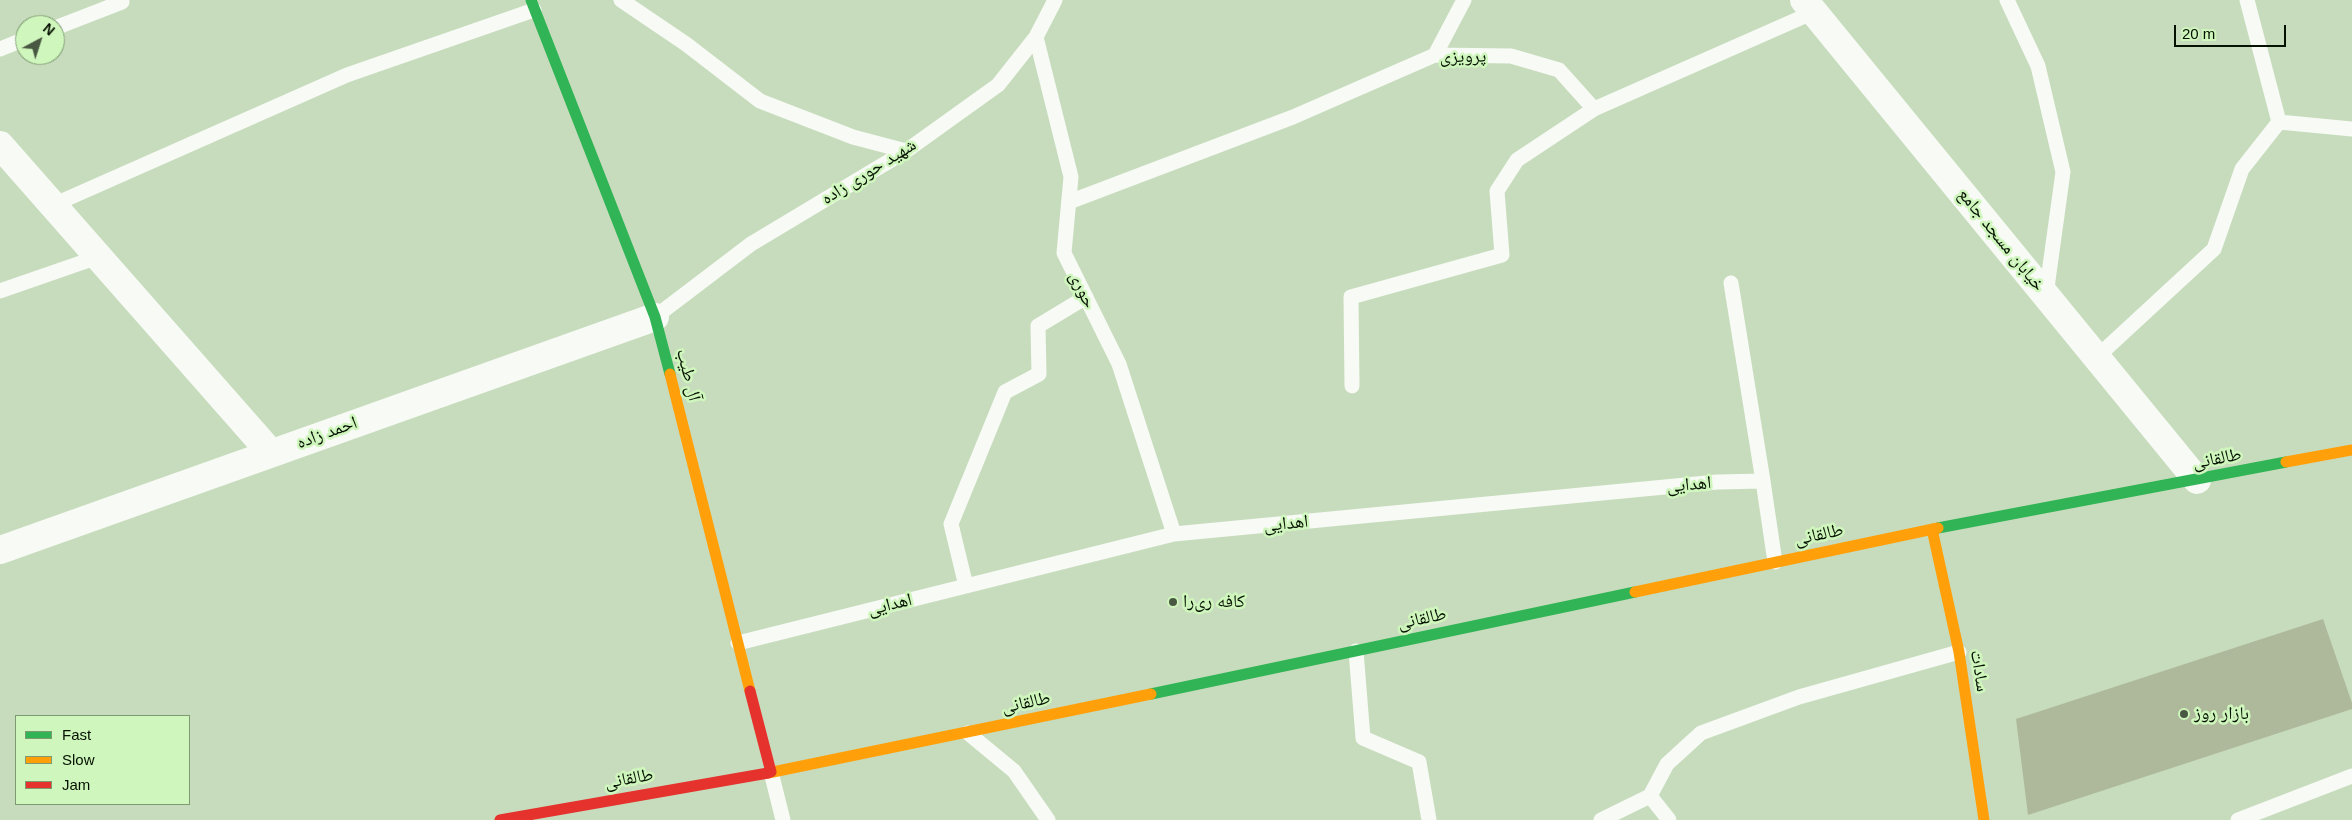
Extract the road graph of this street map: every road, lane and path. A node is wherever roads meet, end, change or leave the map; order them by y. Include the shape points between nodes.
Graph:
1 (121, 0) edge
2 (621, 0) edge
3 (1055, 0) edge
4 (1464, 0) edge
5 (2007, 0) edge
6 (2248, 0) edge
7 (533, 5) edge
8 (1809, 6) edge
9 (65, 24) edge
10 (1036, 36) junction
11 (15, 44) edge
12 (0, 49) edge
13 (1435, 55) junction
14 (1594, 109) junction
15 (2279, 122) junction
16 (2352, 129) edge
17 (0, 145) edge
18 (906, 151) junction
19 (1069, 202) junction
20 (53, 205) junction
21 (98, 257) junction
22 (1731, 282) dead end
23 (0, 291) edge
24 (2046, 295) junction
25 (1086, 298) junction
26 (655, 317) junction
27 (2097, 357) junction
28 (1352, 386) dead end
29 (2352, 450) edge
30 (271, 454) junction
31 (2197, 480) junction
32 (1763, 481) junction
33 (1932, 529) junction
34 (1174, 534) junction
35 (0, 550) edge
36 (1775, 562) junction
37 (966, 586) junction
38 (738, 643) junction
39 (1356, 650) junction
40 (1959, 652) junction
41 (968, 733) junction
42 (771, 772) junction
43 (2352, 776) edge
44 (1650, 796) junction
45 (500, 820) edge
46 (783, 820) edge
47 (1048, 820) edge
48 (1429, 820) edge
49 (1601, 820) edge
50 (1669, 820) edge
51 (1984, 820) edge
52 (2238, 820) edge

1 - 9 lane
2 - 18 lane via 686,44 760,101 853,137
3 - 10 lane, شهید حوری زاده
4 - 13 lane
5 - 24 lane via 2038,66 2063,172
6 - 15 lane
7 - 20 lane via 347,75
7 - 26 main road, آل طیب
8 - 14 lane
8 - 24 street, خیابان مسجد جامع
10 - 18 lane, شهید حوری زاده via 998,85
10 - 19 lane, حوری via 1071,177
11 - 12 lane
13 - 14 lane, پرویزی via 1511,56 1560,70
13 - 19 lane, پرویزی via 1293,117
14 - 28 lane via 1518,160 1497,191 1502,255 1350,297
15 - 16 lane
15 - 27 lane via 2242,169 2214,249
17 - 20 street
18 - 26 lane, شهید حوری زاده via 751,244
19 - 25 lane, حوری via 1064,253
20 - 21 street
21 - 23 lane
21 - 30 street
22 - 32 lane
24 - 27 street, خیابان مسجد جامع
25 - 34 lane, حوری via 1119,364
25 - 37 lane via 1038,326 1039,374 1005,392 951,524
26 - 30 street, احمد زاده
26 - 38 main road, آل طیب
27 - 31 street, خیابان مسجد جامع
29 - 31 main road, طالقانی
30 - 35 street, احمد زاده
31 - 33 main road, طالقانی
32 - 34 lane, اهدایی via 1717,482
32 - 36 lane
33 - 36 main road, طالقانی
33 - 40 main road, سادات
34 - 37 lane, اهدایی
36 - 39 main road, طالقانی
37 - 38 lane, اهدایی
38 - 42 main road, آل طیب
39 - 41 main road, طالقانی
39 - 48 lane via 1363,738 1419,762
40 - 44 lane via 1799,697 1701,733 1667,764
40 - 51 main road, سادات
41 - 42 main road, طالقانی
41 - 47 lane via 1014,771
42 - 45 main road, طالقانی
42 - 46 lane
43 - 52 lane
44 - 49 lane
44 - 50 lane

